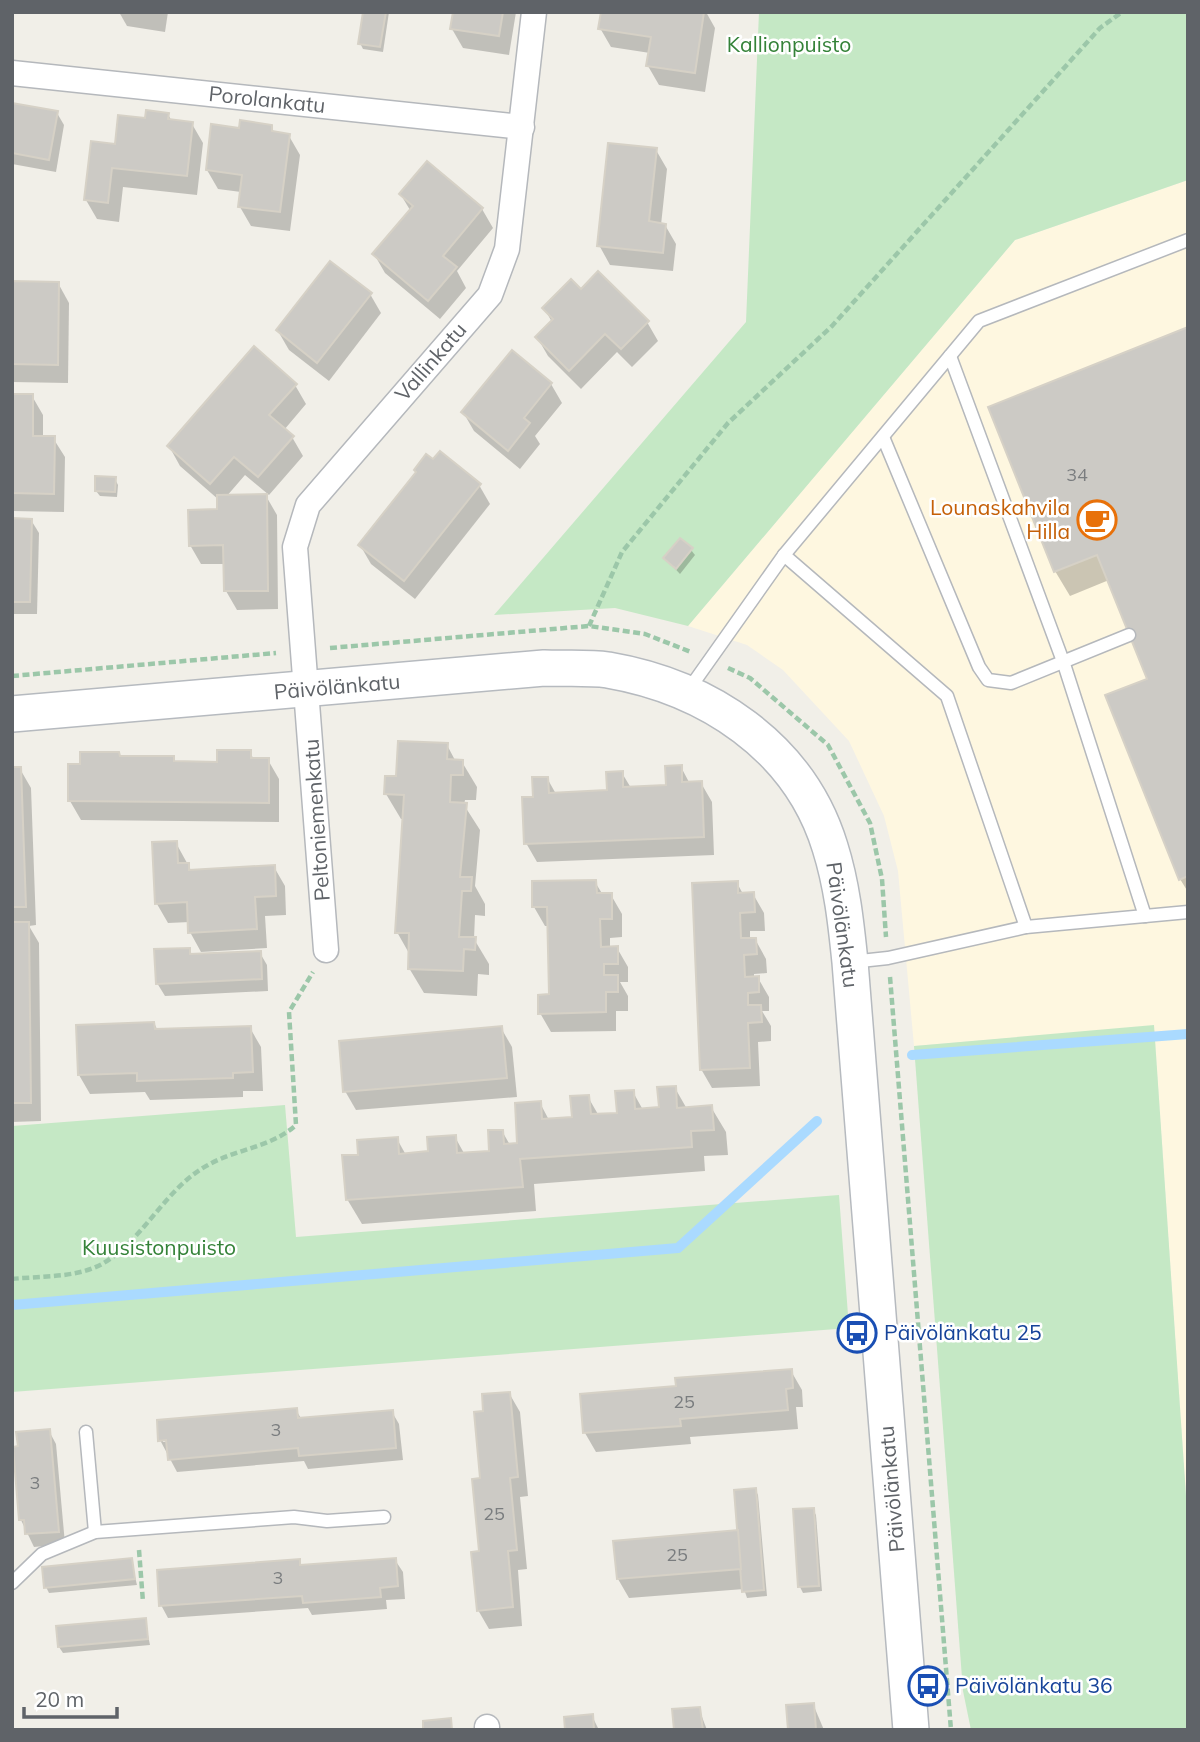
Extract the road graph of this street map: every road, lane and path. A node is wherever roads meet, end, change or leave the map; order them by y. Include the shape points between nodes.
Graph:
1 (534, 12) edge
2 (1122, 12) edge
3 (12, 73) edge
4 (522, 127) junction
5 (1188, 240) edge
6 (950, 356) junction
7 (883, 437) junction
8 (784, 555) junction
9 (589, 626) dead end
10 (1129, 635) dead end
11 (1064, 664) junction
12 (307, 690) junction
13 (687, 692) junction
14 (12, 715) edge
15 (1188, 912) edge
16 (1144, 916) junction
17 (1026, 927) junction
18 (326, 950) joint
19 (850, 962) junction
20 (12, 1279) edge
21 (86, 1433) dead end
22 (384, 1517) dead end
23 (138, 1529) junction
24 (95, 1532) junction
25 (12, 1583) edge
26 (144, 1602) dead end
27 (911, 1730) edge

1 - 4 street, Vallinkatu
2 - 9 path via 1100,28 832,326 729,423 622,552
3 - 4 street, Porolankatu
4 - 12 street, Vallinkatu via 507,249 490,295 308,505 295,547
5 - 6 lane via 979,321
6 - 7 lane
6 - 11 lane
7 - 8 lane
7 - 11 lane via 988,680 1011,683
8 - 13 lane
8 - 17 lane via 947,696
10 - 11 lane
11 - 16 lane
12 - 13 street, Päivölänkatu via 544,668 605,669
12 - 14 street, Päivölänkatu
12 - 18 street, Peltoniemenkatu
13 - 19 street, Päivölänkatu via 738,719 783,763 809,797 830,844 842,891
15 - 16 lane
16 - 17 lane
17 - 19 lane
18 - 20 path via 289,1012 296,1125 283,1137 206,1165 102,1264 73,1273
19 - 27 street, Päivölänkatu
21 - 24 lane
22 - 23 lane via 327,1521 294,1517
23 - 24 lane
23 - 26 path
24 - 25 lane via 42,1554

